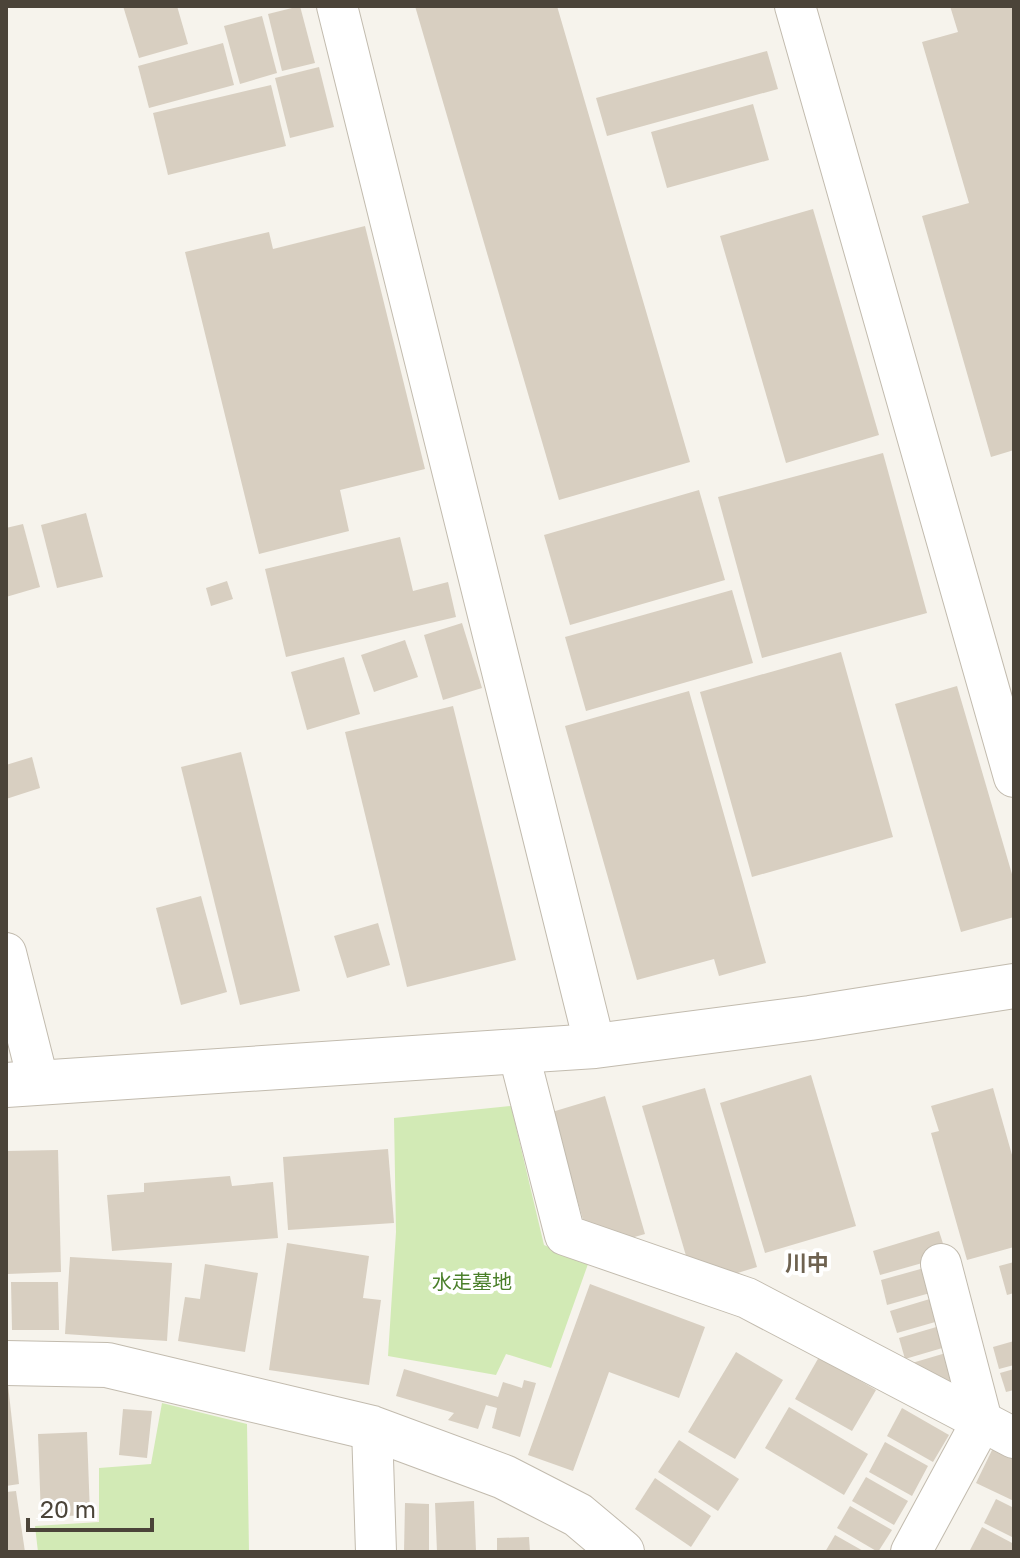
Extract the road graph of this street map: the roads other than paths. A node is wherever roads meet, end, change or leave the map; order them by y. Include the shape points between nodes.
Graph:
1 (337, 6) edge
2 (795, 6) edge
3 (1014, 777) edge
4 (6, 953) edge
5 (1014, 986) edge
6 (595, 1046) junction
7 (518, 1051) junction
8 (23, 1084) edge
9 (941, 1264) dead end
10 (6, 1363) edge
11 (372, 1428) junction
12 (998, 1429) edge
13 (376, 1552) edge
14 (622, 1552) edge
15 (911, 1552) edge

1 - 6 street
2 - 3 street
4 - 8 street
5 - 6 street
6 - 7 street
7 - 8 street
7 - 12 street via 565,1235 747,1298
9 - 12 street
10 - 11 street via 107,1365
11 - 13 street
11 - 14 street via 504,1477 578,1515
12 - 15 street

